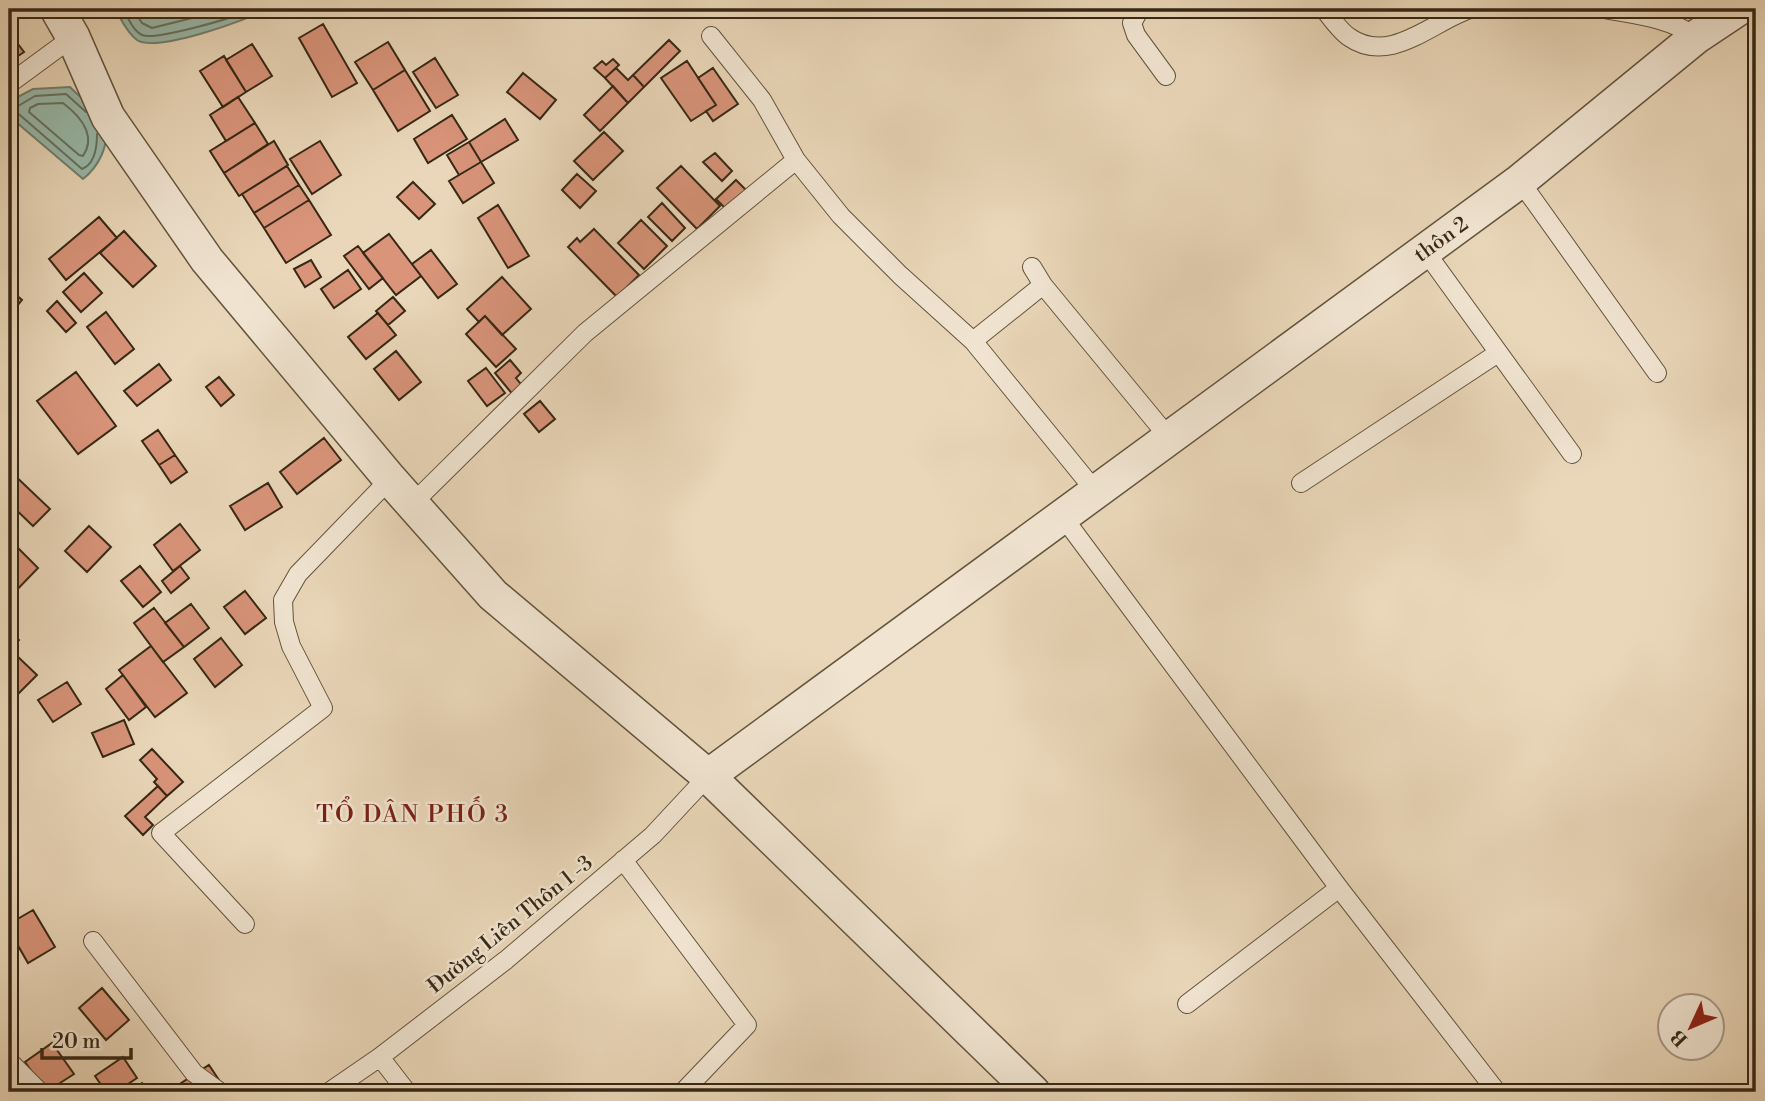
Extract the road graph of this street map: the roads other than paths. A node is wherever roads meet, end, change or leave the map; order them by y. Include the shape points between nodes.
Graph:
1 (57, 9) edge
2 (1140, 9) edge
3 (1324, 9) edge
4 (1470, 9) edge
5 (1604, 9) edge
6 (1738, 9) edge
7 (711, 36) dead end
8 (73, 37) junction
9 (1696, 37) junction
10 (1166, 76) dead end
11 (9, 84) edge
12 (796, 160) junction
13 (1520, 181) junction
14 (1425, 251) junction
15 (1032, 267) dead end
16 (1043, 285) junction
17 (973, 341) junction
18 (1498, 352) junction
19 (1657, 373) dead end
20 (1170, 439) junction
21 (1572, 454) dead end
22 (390, 479) junction
23 (1301, 483) dead end
24 (1096, 492) junction
25 (412, 504) junction
26 (1063, 517) junction
27 (708, 776) junction
28 (623, 860) junction
29 (1339, 888) junction
30 (245, 924) dead end
31 (93, 941) dead end
32 (1187, 1004) dead end
33 (380, 1057) junction
34 (9, 1061) edge
35 (1029, 1091) edge
36 (40, 1092) edge
37 (220, 1092) edge
38 (329, 1092) edge
39 (407, 1092) edge
40 (683, 1092) edge
41 (1497, 1092) edge

1 - 8 street
2 - 10 lane via 1132,23 1136,35
3 - 4 lane via 1349,37 1380,47 1407,40
5 - 9 lane via 1658,19
6 - 9 street, thôn 2
7 - 12 lane via 762,100
8 - 11 lane
8 - 22 street via 108,117 207,260
9 - 13 street, thôn 2
12 - 17 lane via 841,216
12 - 25 lane via 584,333
13 - 14 street, thôn 2
13 - 19 lane
14 - 18 lane
14 - 20 street, thôn 2
15 - 16 lane
16 - 17 lane
16 - 20 lane
17 - 24 lane
18 - 21 lane
18 - 23 lane
20 - 24 street, thôn 2
22 - 25 street
22 - 30 lane via 298,574 283,600 291,646 323,708 161,832
24 - 26 street, thôn 2
25 - 27 street via 493,595
26 - 27 street, thôn 2
26 - 29 lane
27 - 28 lane, Đường Liên Thôn 1 -3
27 - 35 street
28 - 33 lane, Đường Liên Thôn 1 -3 via 506,960
28 - 40 lane via 747,1025
29 - 32 lane
29 - 41 lane
31 - 37 lane via 194,1073
33 - 38 lane, Đường Liên Thôn 1 -3
33 - 39 lane
34 - 36 lane

